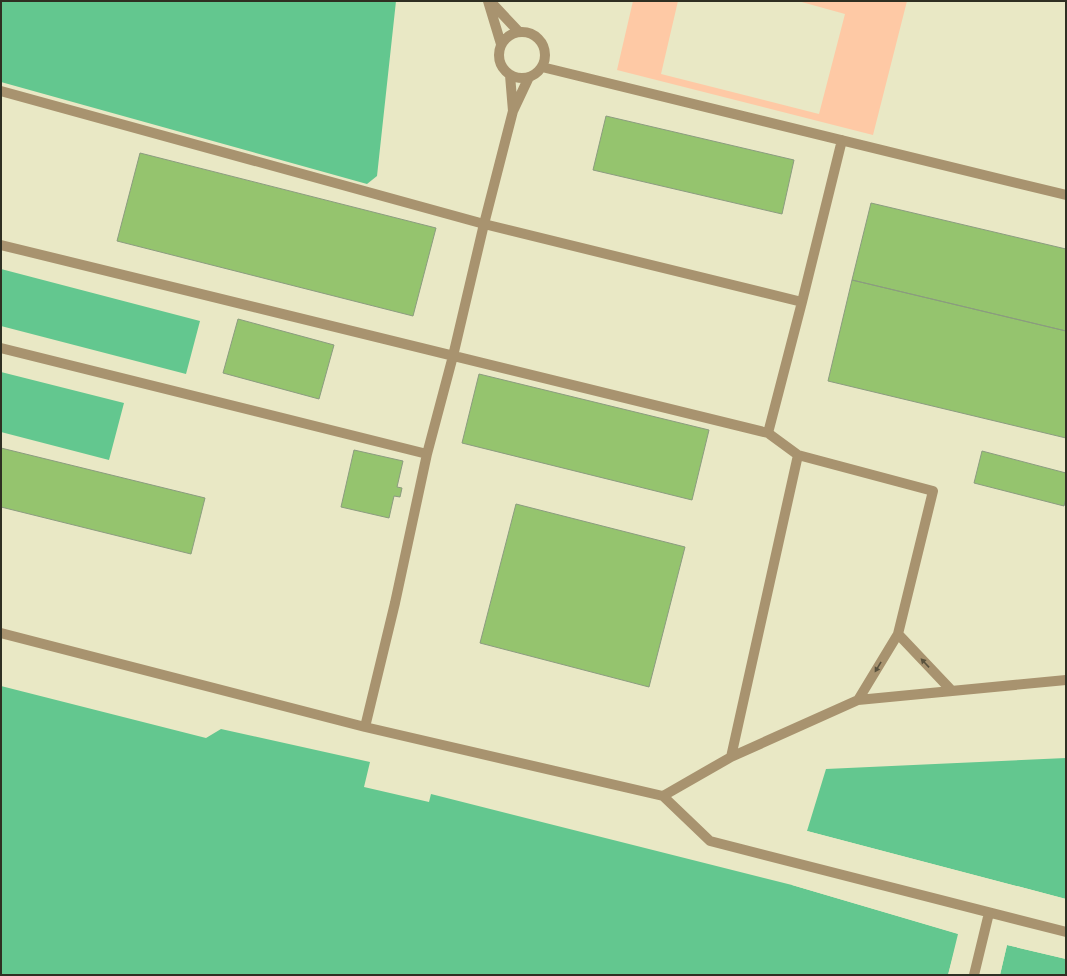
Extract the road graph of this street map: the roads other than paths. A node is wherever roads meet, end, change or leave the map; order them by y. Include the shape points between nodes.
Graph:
1 (489, 1) edge
2 (519, 32) junction
3 (501, 44) junction
4 (542, 67) junction
5 (510, 75) junction
6 (529, 77) junction
7 (1, 91) edge
8 (513, 111) junction
9 (842, 140) junction
10 (1066, 195) edge
11 (484, 224) junction
12 (1, 245) edge
13 (802, 302) junction
14 (1, 348) edge
15 (453, 356) junction
16 (768, 433) junction
17 (427, 454) junction
18 (798, 455) junction
19 (1, 633) edge
20 (898, 634) junction
21 (1066, 680) edge
22 (952, 691) junction
23 (858, 700) junction
24 (365, 727) junction
25 (730, 757) junction
26 (663, 796) junction
27 (989, 912) junction
28 (1066, 932) edge
29 (974, 975) edge

1 - 2 lane
1 - 3 lane
2 - 3 lane via 512,34
2 - 4 lane via 533,35 543,46 545,53
3 - 5 lane via 498,58
4 - 6 lane
4 - 9 lane
5 - 6 lane via 516,78
5 - 8 lane
6 - 8 lane
7 - 11 lane
8 - 11 lane
9 - 10 lane
9 - 13 lane
11 - 13 lane
11 - 15 lane
12 - 15 lane
13 - 16 lane
14 - 17 lane
15 - 16 lane
15 - 17 lane
16 - 18 lane
17 - 24 lane
18 - 20 lane via 933,491
18 - 25 lane
19 - 24 lane
22 -> 20 lane
20 -> 23 lane
21 - 22 lane
22 - 23 lane
23 - 25 lane
24 - 26 lane
25 - 26 lane
26 - 27 lane via 710,841
27 - 28 lane
27 - 29 lane

